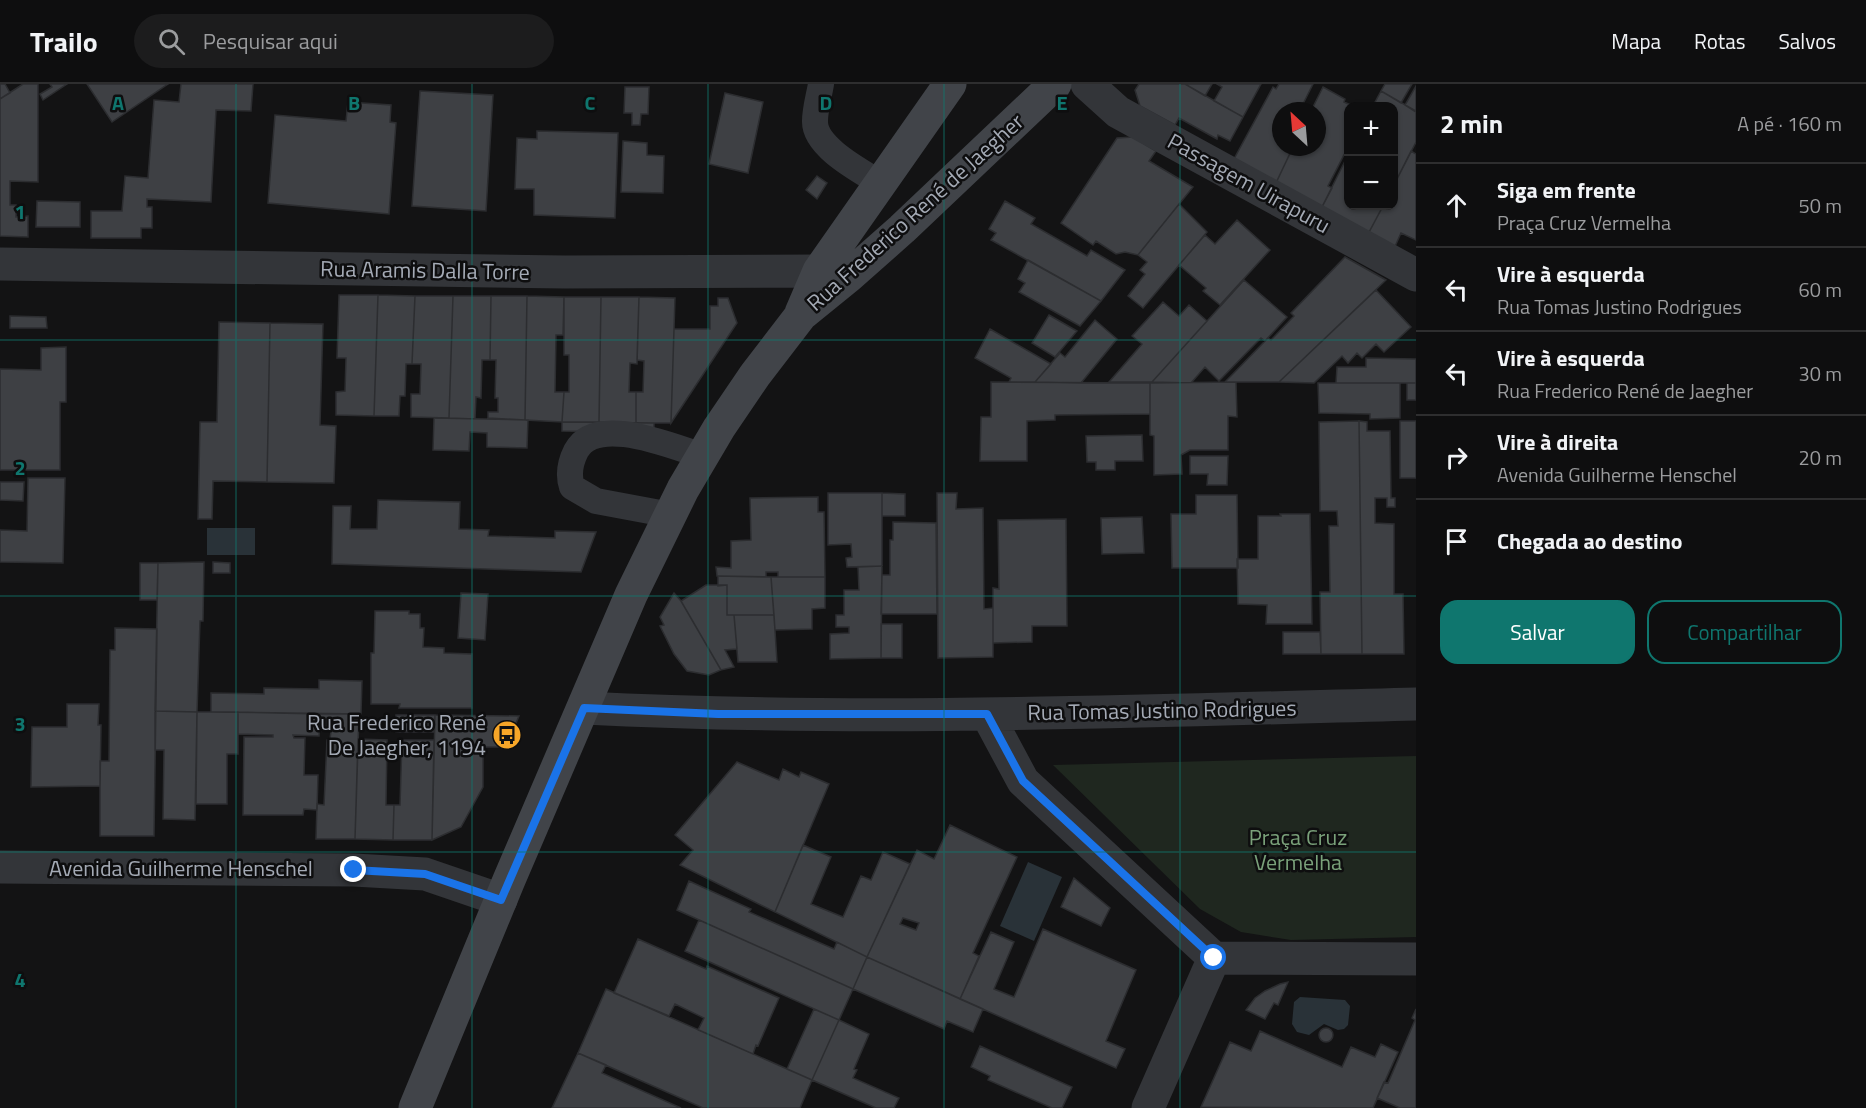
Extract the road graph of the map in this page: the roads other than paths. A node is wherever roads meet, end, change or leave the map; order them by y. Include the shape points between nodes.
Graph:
1 (821, 84) edge
2 (950, 84) edge
3 (1055, 84) edge
4 (1086, 84) edge
5 (880, 183) junction
6 (0, 264) edge
7 (834, 273) junction
8 (1416, 275) edge
9 (703, 456) junction
10 (670, 515) junction
11 (1416, 704) edge
12 (584, 708) junction
13 (987, 714) junction
14 (0, 867) edge
15 (501, 900) junction
16 (1214, 958) junction
17 (1416, 959) edge
18 (415, 1108) edge
19 (1148, 1108) edge

1 - 5 lane via 814,123 820,135 835,156
2 - 5 main road, Rua Frederico René de Jaegher
3 - 7 main road, Rua Frederico René de Jaegher via 910,221
4 - 8 street, Passagem Uirapuru via 1118,112
5 - 7 main road, Rua Frederico René de Jaegher
6 - 7 street, Rua Aramis Dalla Torre
7 - 9 main road, Rua Frederico René de Jaegher via 755,375
9 - 10 main road, Rua Frederico René de Jaegher
9 - 10 lane via 635,435 596,435 580,444 573,456 568,477 572,487 596,501
10 - 12 main road, Rua Frederico René de Jaegher via 631,595
11 - 13 street, Rua Tomas Justino Rodrigues
12 - 13 street, Rua Tomas Justino Rodrigues via 718,714
12 - 15 main road, Rua Frederico René de Jaegher
13 - 16 street via 1023,781
14 - 15 street, Avenida Guilherme Henschel via 366,870 425,874
15 - 18 main road, Rua Frederico René de Jaegher
16 - 17 street
16 - 19 street

